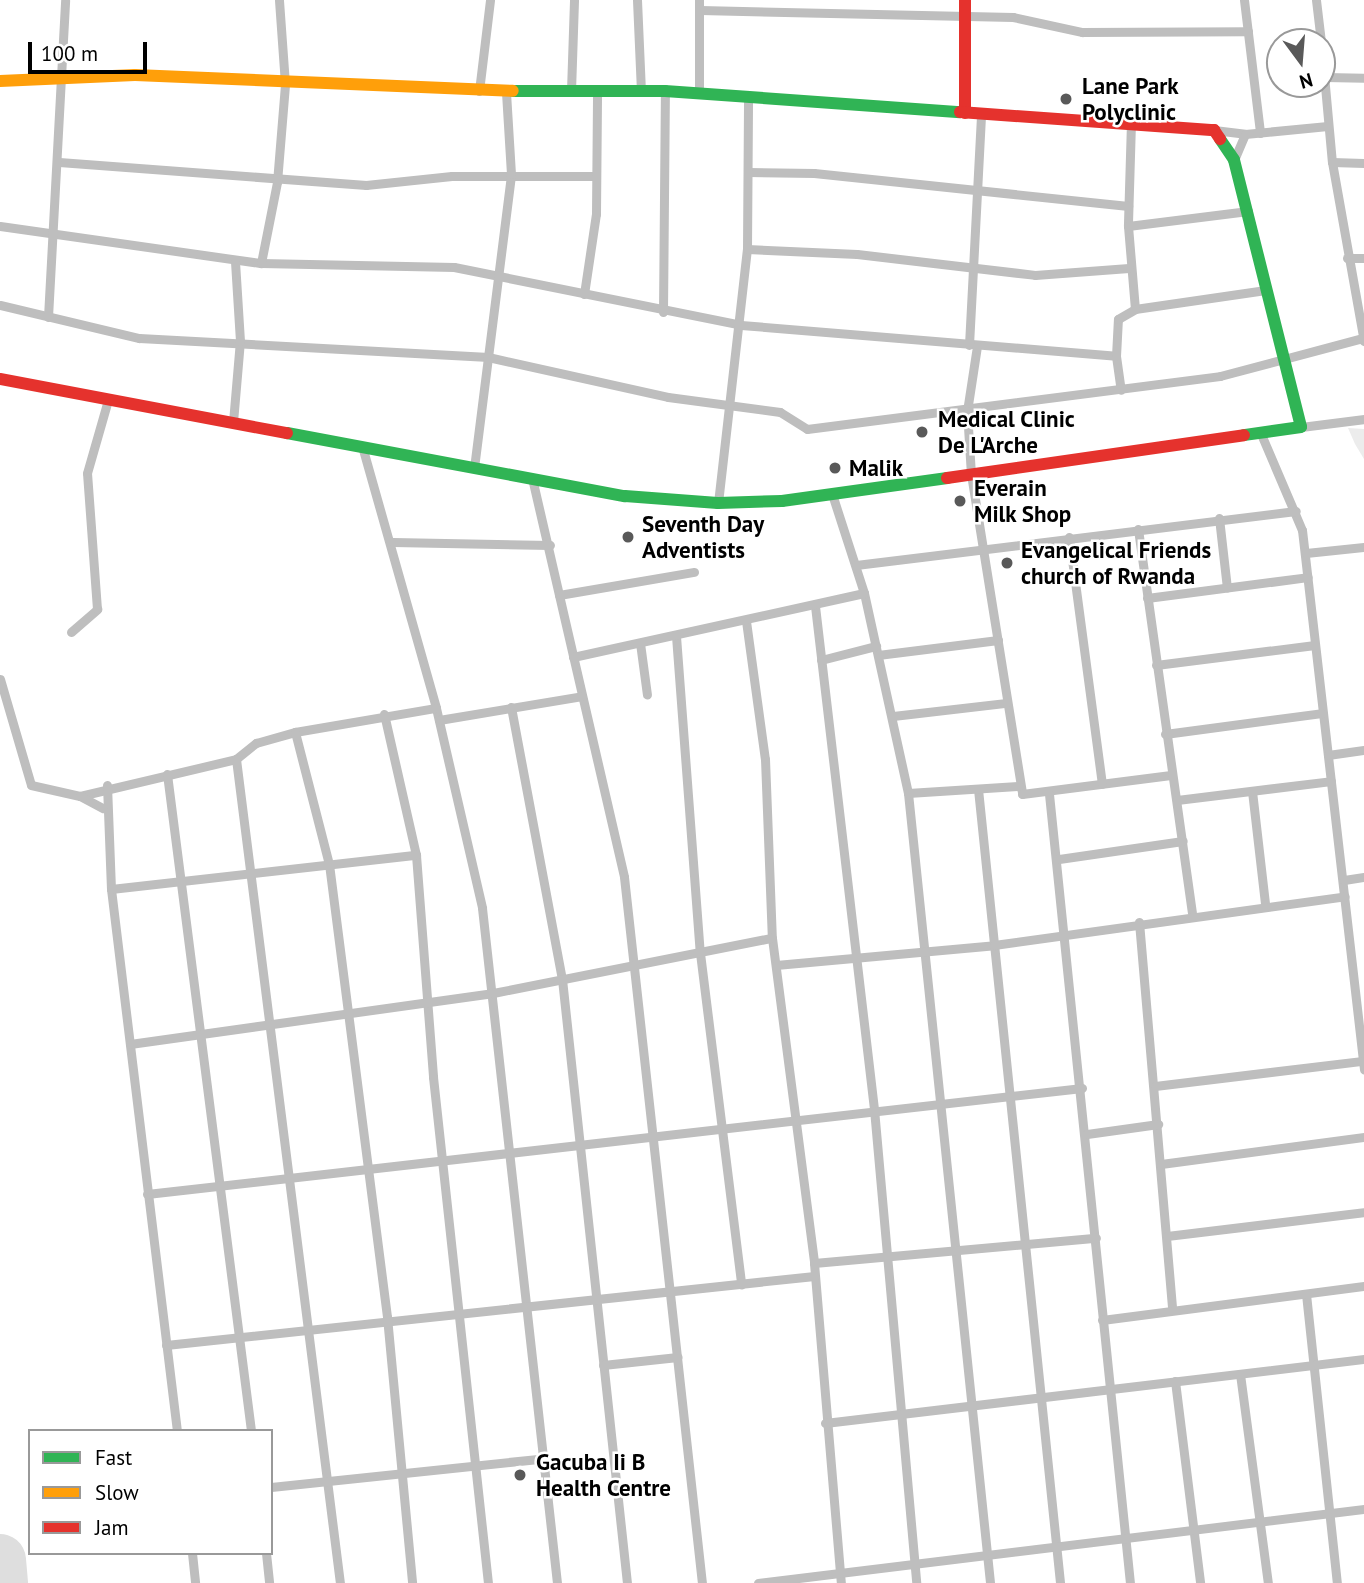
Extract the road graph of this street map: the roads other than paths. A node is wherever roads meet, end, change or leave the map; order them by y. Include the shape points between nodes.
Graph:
1 (65, 0) edge
2 (279, 0) edge
3 (490, 0) edge
4 (574, 0) edge
5 (637, 0) edge
6 (699, 0) edge
7 (965, 0) edge
8 (1244, 0) edge
9 (1316, 0) edge
10 (700, 10) junction
11 (964, 14) junction
12 (1319, 28) edge
13 (1248, 31) junction
14 (61, 77) junction
15 (1336, 77) edge
16 (1364, 78) edge
17 (0, 81) edge
18 (285, 84) junction
19 (597, 90) junction
20 (641, 90) junction
21 (571, 91) junction
22 (665, 91) junction
23 (479, 92) junction
24 (506, 92) junction
25 (699, 93) junction
26 (748, 96) junction
27 (1326, 98) edge
28 (965, 113) junction
29 (981, 114) junction
30 (1131, 122) junction
31 (1328, 126) junction
32 (1214, 130) junction
33 (1260, 133) junction
34 (1245, 134) junction
35 (1234, 160) junction
36 (59, 162) junction
37 (1332, 162) junction
38 (1364, 163) edge
39 (748, 172) junction
40 (510, 174) junction
41 (595, 176) junction
42 (277, 182) junction
43 (978, 194) junction
44 (1128, 206) junction
45 (1248, 211) junction
46 (0, 226) edge
47 (1128, 226) junction
48 (55, 238) junction
49 (747, 249) junction
50 (1347, 258) junction
51 (1364, 258) edge
52 (235, 261) junction
53 (261, 264) junction
54 (1129, 268) junction
55 (974, 271) junction
56 (502, 274) junction
57 (1266, 290) junction
58 (584, 294) junction
59 (0, 305) edge
60 (1135, 309) junction
61 (663, 312) junction
62 (48, 317) junction
63 (741, 325) junction
64 (1363, 340) edge
65 (240, 341) junction
66 (973, 345) junction
67 (1116, 356) junction
68 (488, 357) junction
69 (1286, 361) junction
70 (0, 379) edge
71 (1121, 390) junction
72 (108, 400) junction
73 (731, 402) junction
74 (967, 411) junction
75 (1364, 419) edge
76 (233, 422) junction
77 (1301, 427) junction
78 (1261, 434) junction
79 (362, 446) junction
80 (474, 468) junction
81 (971, 474) junction
82 (533, 478) junction
83 (832, 494) junction
84 (718, 503) junction
85 (1296, 511) junction
86 (1219, 519) junction
87 (1138, 529) junction
88 (1069, 537) junction
89 (393, 542) junction
90 (550, 545) junction
91 (986, 547) junction
92 (1364, 547) edge
93 (1306, 553) junction
94 (856, 565) junction
95 (694, 572) dead end
96 (1308, 577) junction
97 (1227, 588) junction
98 (864, 593) junction
99 (559, 595) junction
100 (1147, 598) junction
101 (815, 606) junction
102 (746, 621) junction
103 (71, 632) dead end
104 (676, 636) junction
105 (998, 640) junction
106 (640, 643) junction
107 (1315, 645) junction
108 (877, 651) junction
109 (573, 657) junction
110 (821, 660) junction
111 (1156, 665) junction
112 (0, 679) edge
113 (647, 695) dead end
114 (582, 696) junction
115 (1006, 703) junction
116 (511, 707) junction
117 (436, 708) junction
118 (1322, 713) junction
119 (384, 714) junction
120 (893, 716) junction
121 (439, 720) junction
122 (295, 732) junction
123 (1165, 734) junction
124 (1364, 750) edge
125 (1328, 755) junction
126 (236, 759) junction
127 (167, 774) junction
128 (1171, 775) junction
129 (1331, 781) junction
130 (1102, 784) junction
131 (107, 785) junction
132 (1019, 786) junction
133 (978, 789) junction
134 (1252, 791) junction
135 (908, 793) junction
136 (1049, 794) junction
137 (80, 796) junction
138 (1177, 800) junction
139 (103, 808) junction
140 (1183, 841) junction
141 (416, 855) junction
142 (1059, 859) junction
143 (329, 864) junction
144 (251, 876) junction
145 (1364, 877) edge
146 (1344, 880) junction
147 (181, 883) junction
148 (111, 889) junction
149 (1345, 896) junction
150 (1265, 904) junction
151 (1192, 912) junction
152 (1139, 922) junction
153 (1067, 934) junction
154 (772, 938) junction
155 (994, 945) junction
156 (925, 951) junction
157 (700, 953) junction
158 (857, 958) junction
159 (631, 964) junction
160 (776, 965) junction
161 (562, 979) junction
162 (493, 993) junction
163 (427, 1003) junction
164 (1361, 1009) edge
165 (348, 1014) junction
166 (272, 1026) junction
167 (200, 1035) junction
168 (130, 1044) junction
169 (1364, 1065) edge
170 (1155, 1086) junction
171 (1082, 1088) junction
172 (1009, 1096) junction
173 (940, 1102) junction
174 (874, 1110) junction
175 (794, 1119) junction
176 (1158, 1124) junction
177 (722, 1128) junction
178 (1087, 1134) junction
179 (652, 1136) junction
180 (1364, 1137) edge
181 (580, 1143) junction
182 (511, 1149) junction
183 (441, 1158) junction
184 (1161, 1164) junction
185 (369, 1168) junction
186 (290, 1177) junction
187 (222, 1187) junction
188 (147, 1194) junction
189 (1364, 1212) edge
190 (1167, 1236) junction
191 (1096, 1238) junction
192 (1025, 1244) junction
193 (955, 1250) junction
194 (885, 1256) junction
195 (814, 1263) junction
196 (814, 1276) junction
197 (741, 1284) junction
198 (1364, 1286) edge
199 (671, 1291) junction
200 (1306, 1294) junction
201 (596, 1299) junction
202 (529, 1307) junction
203 (1172, 1310) junction
204 (460, 1312) junction
205 (387, 1317) junction
206 (1102, 1320) junction
207 (310, 1328) junction
208 (239, 1335) junction
209 (166, 1345) junction
210 (678, 1357) junction
211 (1364, 1359) edge
212 (603, 1365) junction
213 (1315, 1365) junction
214 (1240, 1374) junction
215 (1175, 1381) junction
216 (1109, 1392) junction
217 (1039, 1399) junction
218 (971, 1406) junction
219 (898, 1414) junction
220 (825, 1423) junction
221 (177, 1429) edge
222 (251, 1429) edge
223 (545, 1458) junction
224 (474, 1464) junction
225 (402, 1471) junction
226 (328, 1482) junction
227 (273, 1487) edge
228 (1364, 1509) edge
229 (1328, 1513) junction
230 (1261, 1522) junction
231 (1193, 1530) junction
232 (1125, 1540) junction
233 (1056, 1549) junction
234 (192, 1555) edge
235 (266, 1555) edge
236 (987, 1557) junction
237 (914, 1566) junction
238 (841, 1579) edge
239 (774, 1582) edge
240 (195, 1583) edge
241 (270, 1583) edge
242 (340, 1583) edge
243 (412, 1583) edge
244 (488, 1583) edge
245 (557, 1583) edge
246 (627, 1583) edge
247 (702, 1583) edge
248 (758, 1583) edge
249 (916, 1583) edge
250 (990, 1583) edge
251 (1060, 1583) edge
252 (1130, 1583) edge
253 (1200, 1583) edge
254 (1268, 1583) edge
255 (1338, 1583) edge

1 - 14 street
2 - 18 street
3 - 23 street
4 - 21 street
5 - 20 street
6 - 10 street
7 - 11 street
8 - 13 street
9 - 12 street
10 - 11 street
10 - 25 street
11 - 13 street via 1082,32
11 - 28 street
13 - 33 street
14 - 17 street
14 - 18 street
14 - 36 street
15 - 16 street
18 - 23 street
18 - 42 street
19 - 20 street
19 - 21 street
19 - 41 street
20 - 22 street
21 - 24 street
22 - 25 street
22 - 61 street
23 - 24 street
24 - 40 street
25 - 26 street
26 - 28 street
26 - 39 street
27 - 31 street
28 - 29 street
29 - 30 street
29 - 43 street
30 - 32 street
30 - 44 street
31 - 33 street
31 - 37 street
32 - 34 street
32 - 35 street
33 - 34 street
34 - 35 street
35 - 45 street
36 - 42 street
36 - 48 street
37 - 38 street
37 - 50 street
39 - 43 street via 814,173
39 - 49 street
40 - 41 street
40 - 42 street via 366,185
40 - 56 street
41 - 58 street via 594,239
42 - 53 street
43 - 44 street
43 - 55 street
44 - 47 street
45 - 47 street
45 - 57 street
46 - 48 street
47 - 54 street
48 - 52 street
48 - 62 street
49 - 55 street via 857,254
49 - 63 street
50 - 51 street
50 - 64 street
52 - 53 street
52 - 65 street
53 - 56 street
54 - 55 street via 1084,275
54 - 60 street
55 - 66 street
56 - 58 street
56 - 68 street
57 - 60 street
57 - 69 street
58 - 61 street
59 - 62 street
60 - 67 street via 1118,319
61 - 63 street
62 - 65 street via 139,338
63 - 66 street
63 - 73 street
64 - 69 street
65 - 68 street
65 - 76 street
66 - 67 street
66 - 74 street
67 - 71 street
68 - 73 street via 668,397
68 - 80 street
69 - 71 street
69 - 77 street
70 - 72 street
71 - 74 street
72 - 76 street
72 - 103 street via 87,473 97,609
73 - 74 street via 780,412 807,429
73 - 84 street
74 - 81 street
75 - 77 street
76 - 79 street
77 - 78 street
78 - 81 street
78 - 85 street
79 - 80 street
79 - 89 street
80 - 82 street
81 - 83 street
81 - 91 street
82 - 84 street via 625,496
82 - 90 street
83 - 84 street
83 - 94 street
85 - 86 street
85 - 93 street
86 - 87 street
86 - 97 street
87 - 88 street
87 - 100 street
88 - 91 street
88 - 130 street
89 - 90 street
89 - 117 street
90 - 99 street
91 - 94 street
91 - 105 street
92 - 93 street
93 - 96 street
94 - 98 street
95 - 99 street
96 - 97 street
96 - 107 street
97 - 100 street
98 - 101 street
98 - 108 street
99 - 109 street
100 - 111 street
101 - 102 street
101 - 110 street
102 - 104 street
102 - 154 street via 765,759
104 - 106 street
104 - 157 street
105 - 108 street
105 - 115 street
106 - 109 street
106 - 113 street
107 - 111 street
107 - 118 street
108 - 110 street
108 - 120 street
109 - 114 street
110 - 158 street
111 - 123 street
112 - 137 street via 31,785
114 - 116 street
114 - 159 street via 622,867
115 - 120 street
115 - 132 street
116 - 121 street
116 - 161 street
117 - 119 street
117 - 121 street
118 - 123 street
118 - 125 street
119 - 122 street
119 - 141 street
120 - 135 street
121 - 162 street via 482,908
122 - 126 street via 256,743
122 - 143 street
123 - 128 street
124 - 125 street
125 - 129 street
126 - 127 street
126 - 144 street
127 - 131 street
127 - 147 street
128 - 130 street
128 - 138 street
129 - 134 street
129 - 146 street
130 - 136 street
131 - 137 street
131 - 139 street
132 - 133 street
132 - 136 street via 1026,796
133 - 135 street
133 - 155 street
134 - 138 street
134 - 150 street
135 - 156 street
136 - 142 street
137 - 139 street
138 - 140 street
139 - 148 street
140 - 142 street
140 - 151 street
141 - 143 street
141 - 163 street
142 - 153 street
143 - 144 street
143 - 165 street
144 - 147 street
144 - 166 street
145 - 146 street
146 - 149 street
147 - 148 street
147 - 167 street
148 - 168 street
149 - 150 street
149 - 164 street
150 - 151 street
151 - 152 street
152 - 153 street
152 - 170 street
153 - 155 street
153 - 171 street
154 - 157 street
154 - 160 street
155 - 156 street
155 - 172 street
156 - 158 street
156 - 173 street
157 - 159 street
157 - 177 street
158 - 160 street
158 - 174 street
159 - 161 street
159 - 179 street
160 - 175 street
161 - 162 street
161 - 181 street
162 - 163 street
162 - 182 street
163 - 165 street
163 - 183 street
164 - 169 street
165 - 166 street
165 - 185 street
166 - 167 street
166 - 186 street
167 - 168 street
167 - 187 street
168 - 188 street
169 - 170 street
170 - 176 street
171 - 172 street
171 - 178 street
172 - 173 street
172 - 192 street
173 - 174 street
173 - 193 street
174 - 175 street
174 - 194 street
175 - 177 street
175 - 195 street
176 - 178 street
176 - 184 street
177 - 179 street
177 - 197 street
178 - 191 street
179 - 181 street
179 - 199 street
180 - 184 street
181 - 182 street
181 - 201 street
182 - 183 street
182 - 202 street
183 - 185 street
183 - 204 street
184 - 190 street
185 - 186 street
185 - 205 street
186 - 187 street
186 - 207 street
187 - 188 street
187 - 208 street
188 - 209 street
189 - 190 street
190 - 203 street
191 - 192 street
191 - 206 street
192 - 193 street
192 - 217 street
193 - 194 street
193 - 218 street
194 - 195 street
194 - 219 street
195 - 196 street
196 - 197 street
196 - 220 street
197 - 199 street
198 - 200 street
199 - 201 street
199 - 210 street
200 - 203 street
200 - 213 street
201 - 202 street
201 - 212 street
202 - 204 street
202 - 223 street
203 - 206 street
204 - 205 street
204 - 224 street
205 - 207 street
205 - 225 street
206 - 216 street
207 - 208 street
207 - 226 street
208 - 209 street
208 - 222 street
209 - 221 street
210 - 212 street
210 - 247 street
211 - 213 street
212 - 246 street
213 - 214 street
213 - 229 street
214 - 215 street
214 - 230 street
215 - 216 street
215 - 231 street
216 - 217 street
216 - 232 street
217 - 218 street
217 - 233 street
218 - 219 street
218 - 236 street
219 - 220 street
219 - 237 street
220 - 238 street
223 - 224 street
223 - 245 street
224 - 225 street
224 - 244 street
225 - 226 street
225 - 243 street
226 - 227 street
226 - 242 street
228 - 229 street
229 - 230 street
229 - 255 street
230 - 231 street
230 - 254 street
231 - 232 street
231 - 253 street
232 - 233 street
232 - 252 street
233 - 236 street
233 - 251 street
234 - 240 street
235 - 241 street
236 - 237 street
236 - 250 street
237 - 238 street
237 - 249 street
238 - 239 street
239 - 248 street

